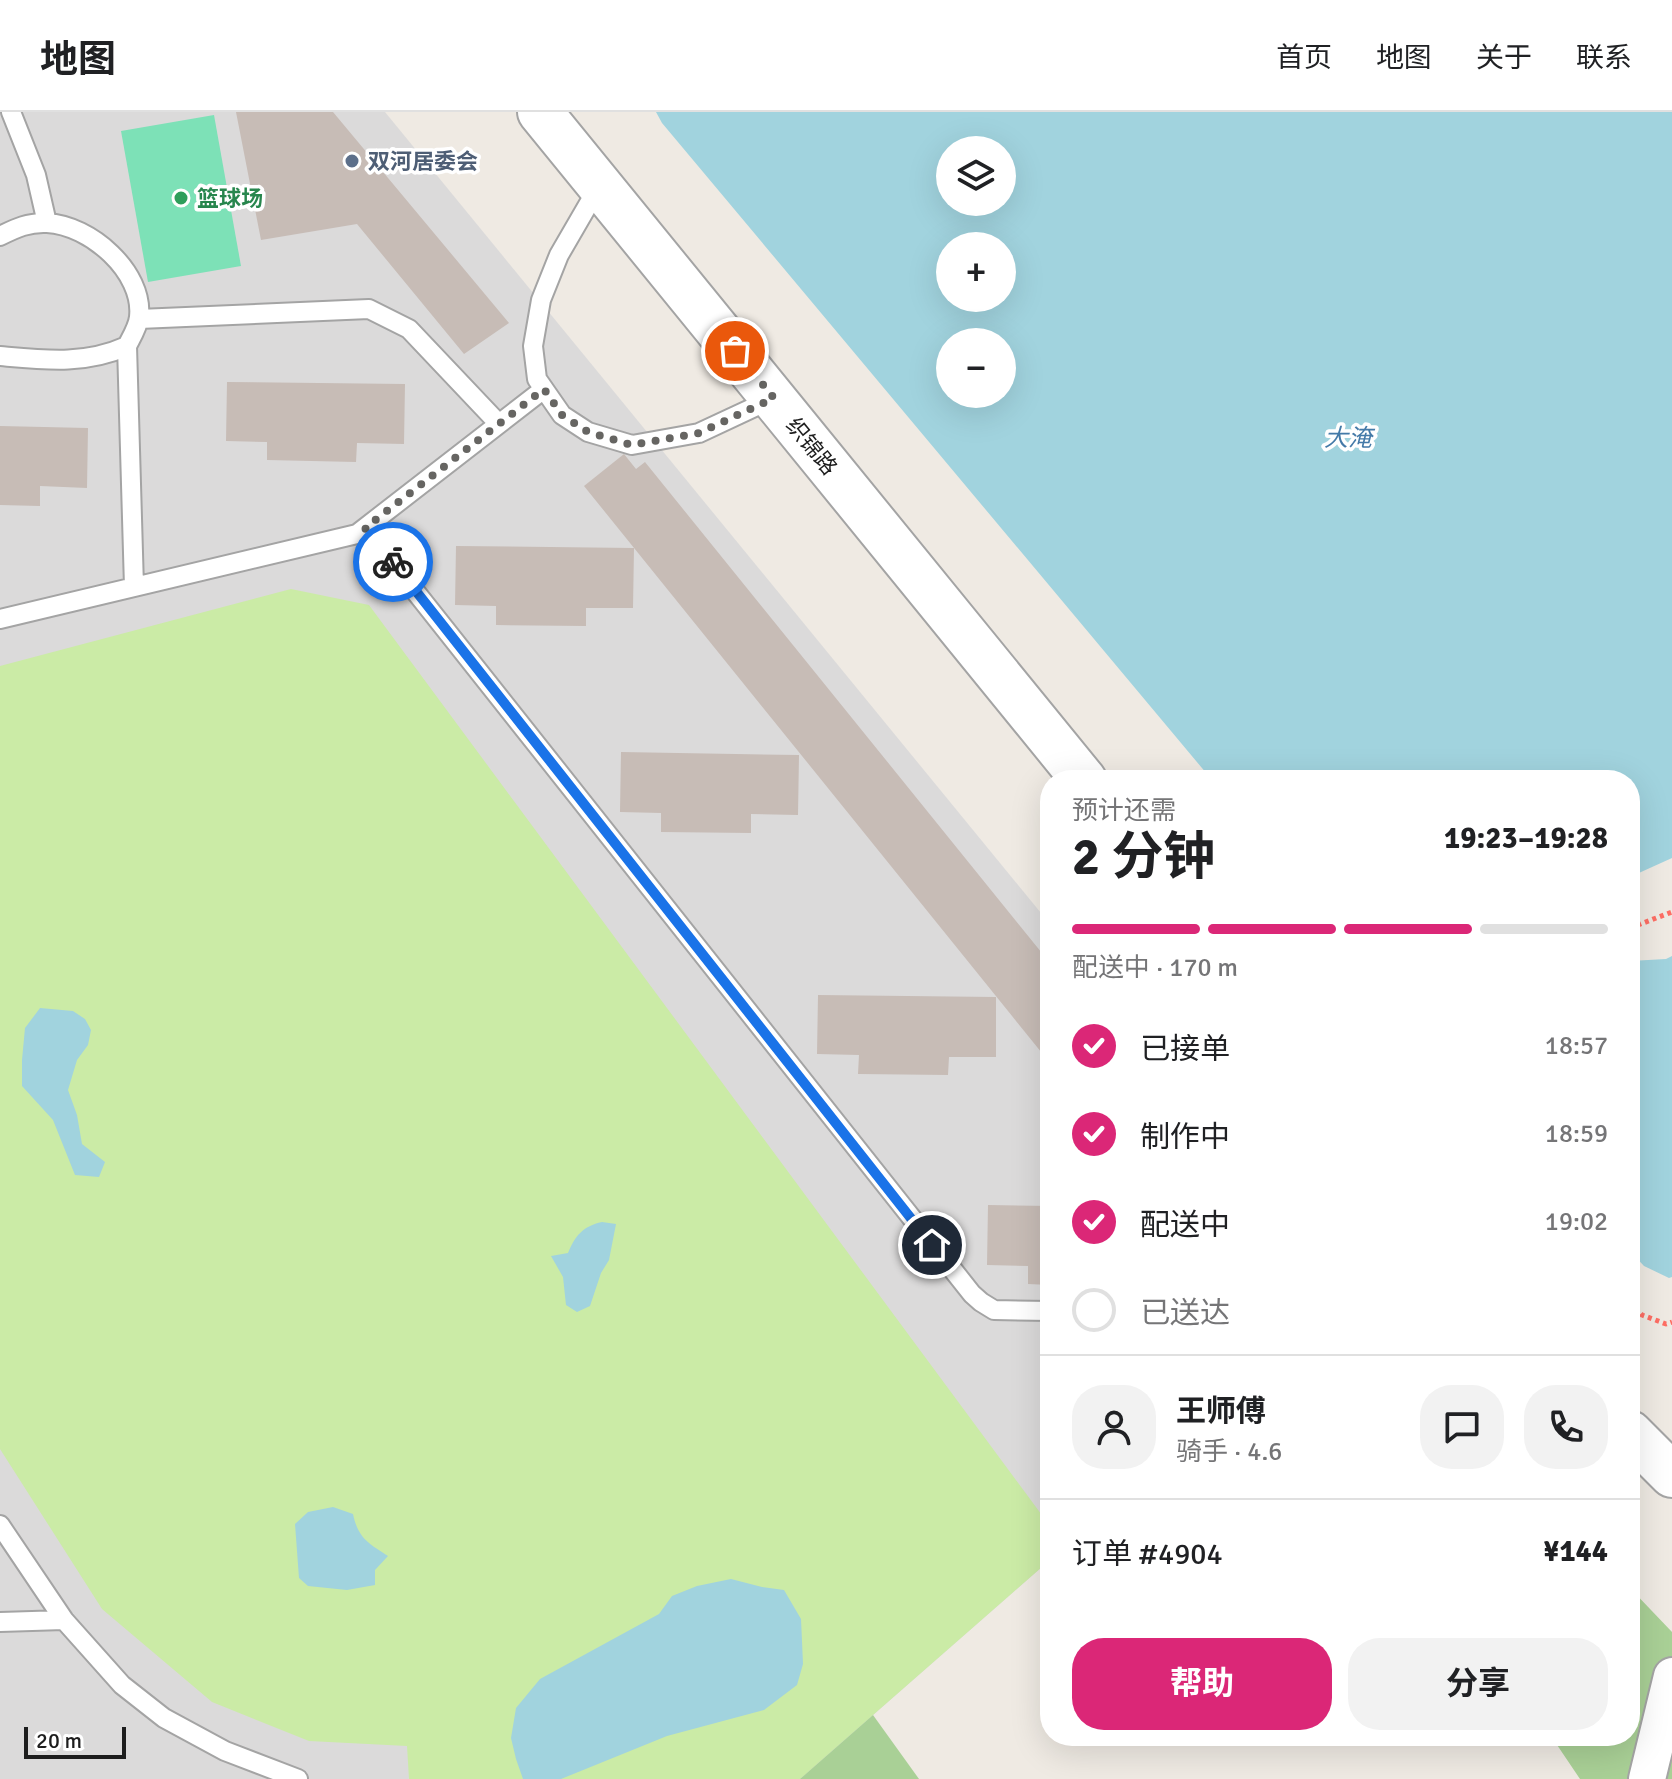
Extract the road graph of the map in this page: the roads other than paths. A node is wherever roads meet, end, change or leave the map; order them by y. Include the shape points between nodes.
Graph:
1 (9, 112) edge
2 (540, 112) edge
3 (0, 113) edge
4 (599, 186) junction
5 (47, 223) junction
6 (0, 236) edge
7 (139, 319) junction
8 (127, 346) junction
9 (0, 356) edge
10 (544, 389) junction
11 (774, 398) junction
12 (499, 424) junction
13 (365, 528) junction
14 (134, 587) junction
15 (0, 619) edge
16 (1076, 770) edge
17 (1040, 1311) edge
18 (1640, 1443) edge
19 (1672, 1475) edge
20 (0, 1525) edge
21 (64, 1620) junction
22 (0, 1622) edge
23 (1672, 1676) edge
24 (298, 1779) edge
25 (1647, 1779) edge

1 - 3 lane
1 - 5 lane via 36,175
2 - 4 street, 织锦路
4 - 10 lane via 559,255 541,300 533,346 537,379
4 - 11 street, 织锦路
5 - 6 lane via 24,224
5 - 7 lane via 70,226 100,244 129,274
7 - 8 lane
7 - 12 lane via 369,309 409,329
8 - 9 lane via 107,355 61,361
8 - 14 lane
10 - 11 lane via 562,415 588,432 632,445 699,433
10 - 12 lane
11 - 16 street, 织锦路
12 - 13 lane
13 - 14 lane
13 - 17 lane via 972,1294 994,1310
14 - 15 lane
18 - 19 street
20 - 21 lane
21 - 22 lane
21 - 24 lane via 122,1685 164,1718 225,1751
23 - 25 street

